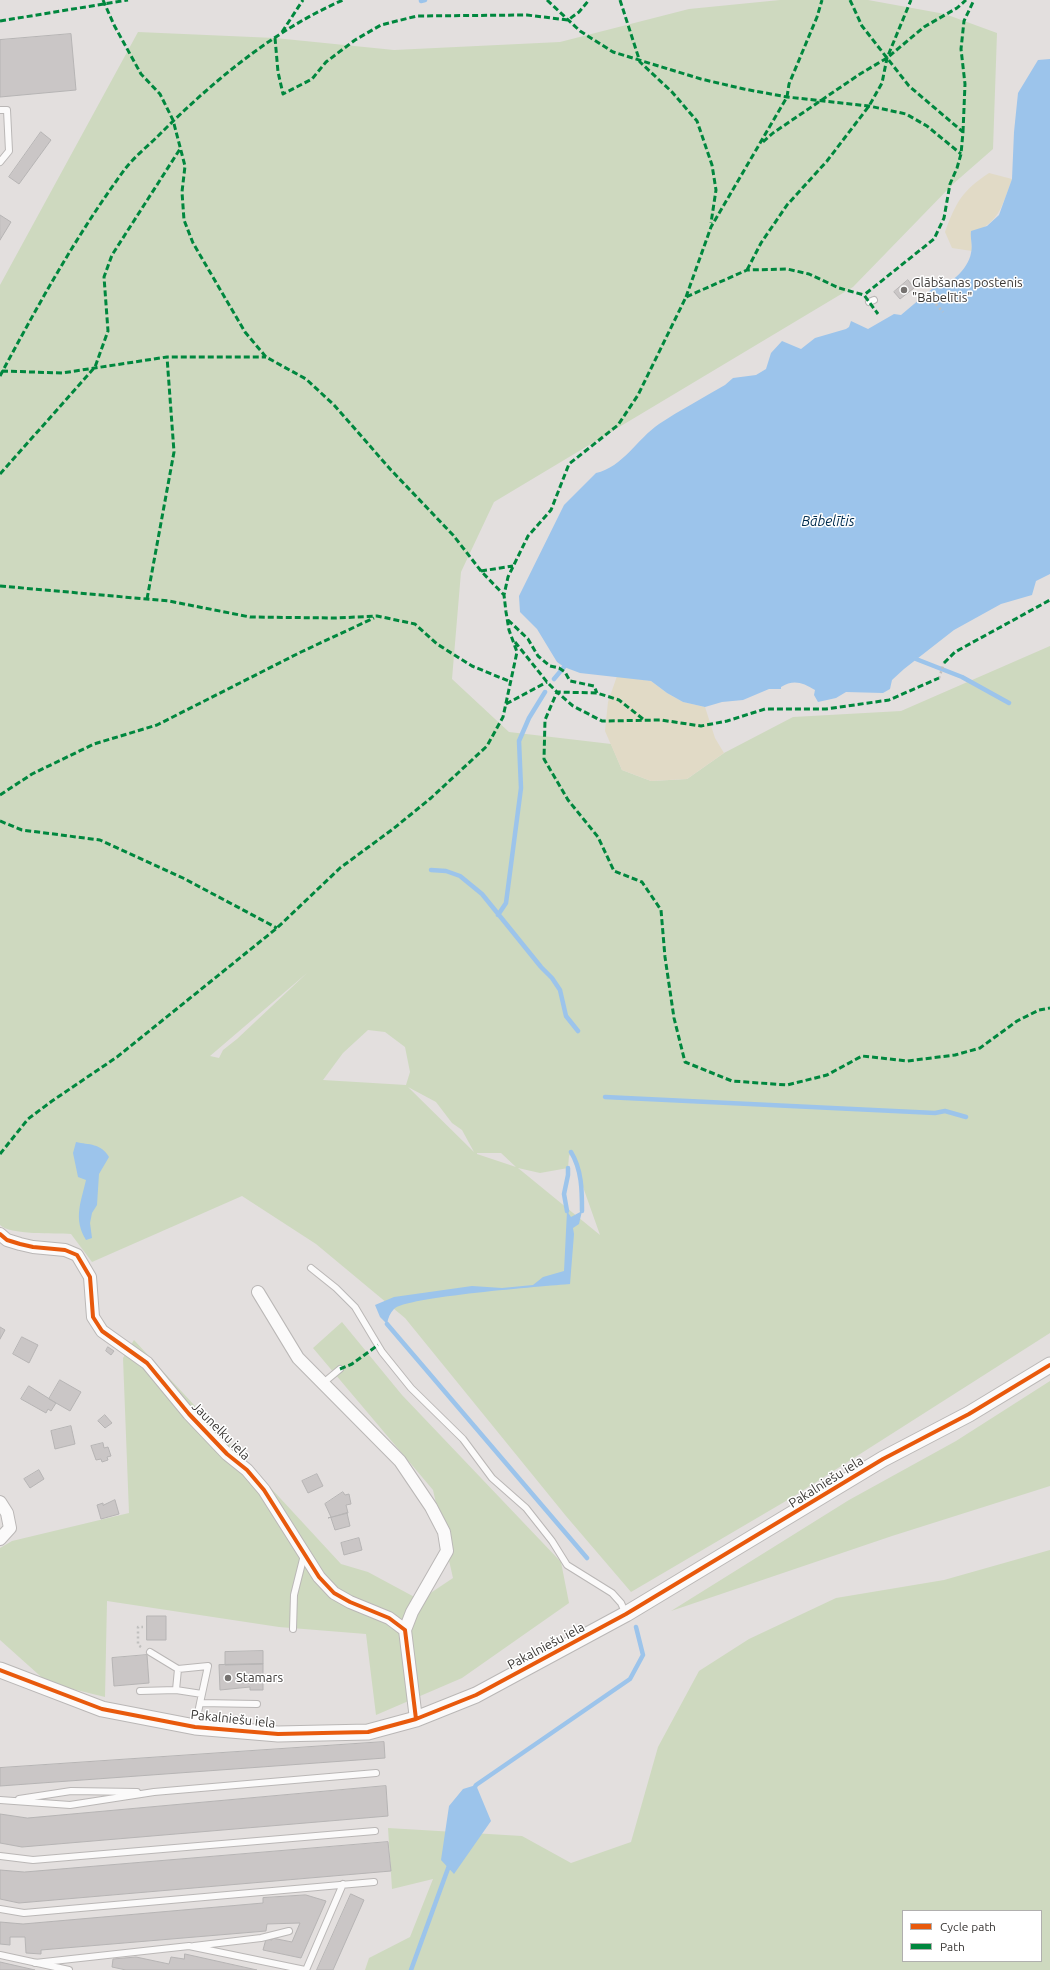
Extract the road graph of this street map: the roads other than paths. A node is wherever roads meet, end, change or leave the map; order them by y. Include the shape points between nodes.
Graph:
1 (0, 110) edge
2 (0, 162) edge
3 (0, 1234) edge
4 (311, 1268) dead end
5 (258, 1292) dead end
6 (1050, 1365) edge
7 (340, 1369) dead end
8 (322, 1384) junction
9 (0, 1502) edge
10 (0, 1539) edge
11 (304, 1554) junction
12 (626, 1614) junction
13 (293, 1629) dead end
14 (405, 1630) junction
15 (150, 1652) dead end
16 (178, 1669) junction
17 (0, 1670) edge
18 (176, 1690) junction
19 (140, 1691) dead end
20 (202, 1694) junction
21 (200, 1703) junction
22 (257, 1704) dead end
23 (416, 1719) junction
24 (195, 1727) junction
25 (376, 1773) dead end
26 (154, 1792) junction
27 (0, 1800) edge
28 (7, 1802) junction
29 (375, 1831) dead end
30 (0, 1856) edge
31 (374, 1882) dead end
32 (343, 1884) junction
33 (0, 1909) edge
34 (289, 1931) dead end
35 (189, 1946) junction
36 (0, 1955) edge
37 (35, 1963) junction
38 (69, 1970) edge
39 (306, 1970) edge

1 - 2 lane via 7,110 9,151
3 - 11 street, Jaunelku iela via 7,1240 20,1244 65,1250 77,1256 90,1277 93,1317 102,1331 147,1363 189,1414 227,1454 247,1470 264,1490
4 - 12 lane via 355,1307 382,1352 411,1388 463,1439 492,1478 526,1508 567,1565 612,1593
5 - 8 street via 298,1358
6 - 12 street, Pakalniešu iela via 970,1414 883,1458
7 - 8 lane
8 - 14 street via 400,1461 431,1507 444,1532 446,1551 412,1612
9 - 10 street via 7,1513 10,1528
11 - 13 lane via 294,1595
11 - 14 street, Jaunelku iela via 319,1577 334,1593 389,1618
12 - 23 street, Pakalniešu iela via 476,1695
14 - 23 street
15 - 16 lane
16 - 18 lane
16 - 20 lane via 208,1666
17 - 24 street, Pakalniešu iela via 102,1709
18 - 19 lane
18 - 20 lane
20 - 21 lane
21 - 22 lane
21 - 24 lane
23 - 24 street, Pakalniešu iela via 368,1732 278,1734
25 - 26 lane
26 - 28 lane via 71,1791
26 - 28 lane via 70,1805
27 - 28 lane
29 - 30 lane via 33,1860
31 - 32 lane
32 - 33 lane via 24,1914
32 - 39 lane
34 - 35 lane via 261,1938
35 - 37 lane
35 - 39 lane
36 - 37 lane
37 - 38 lane

